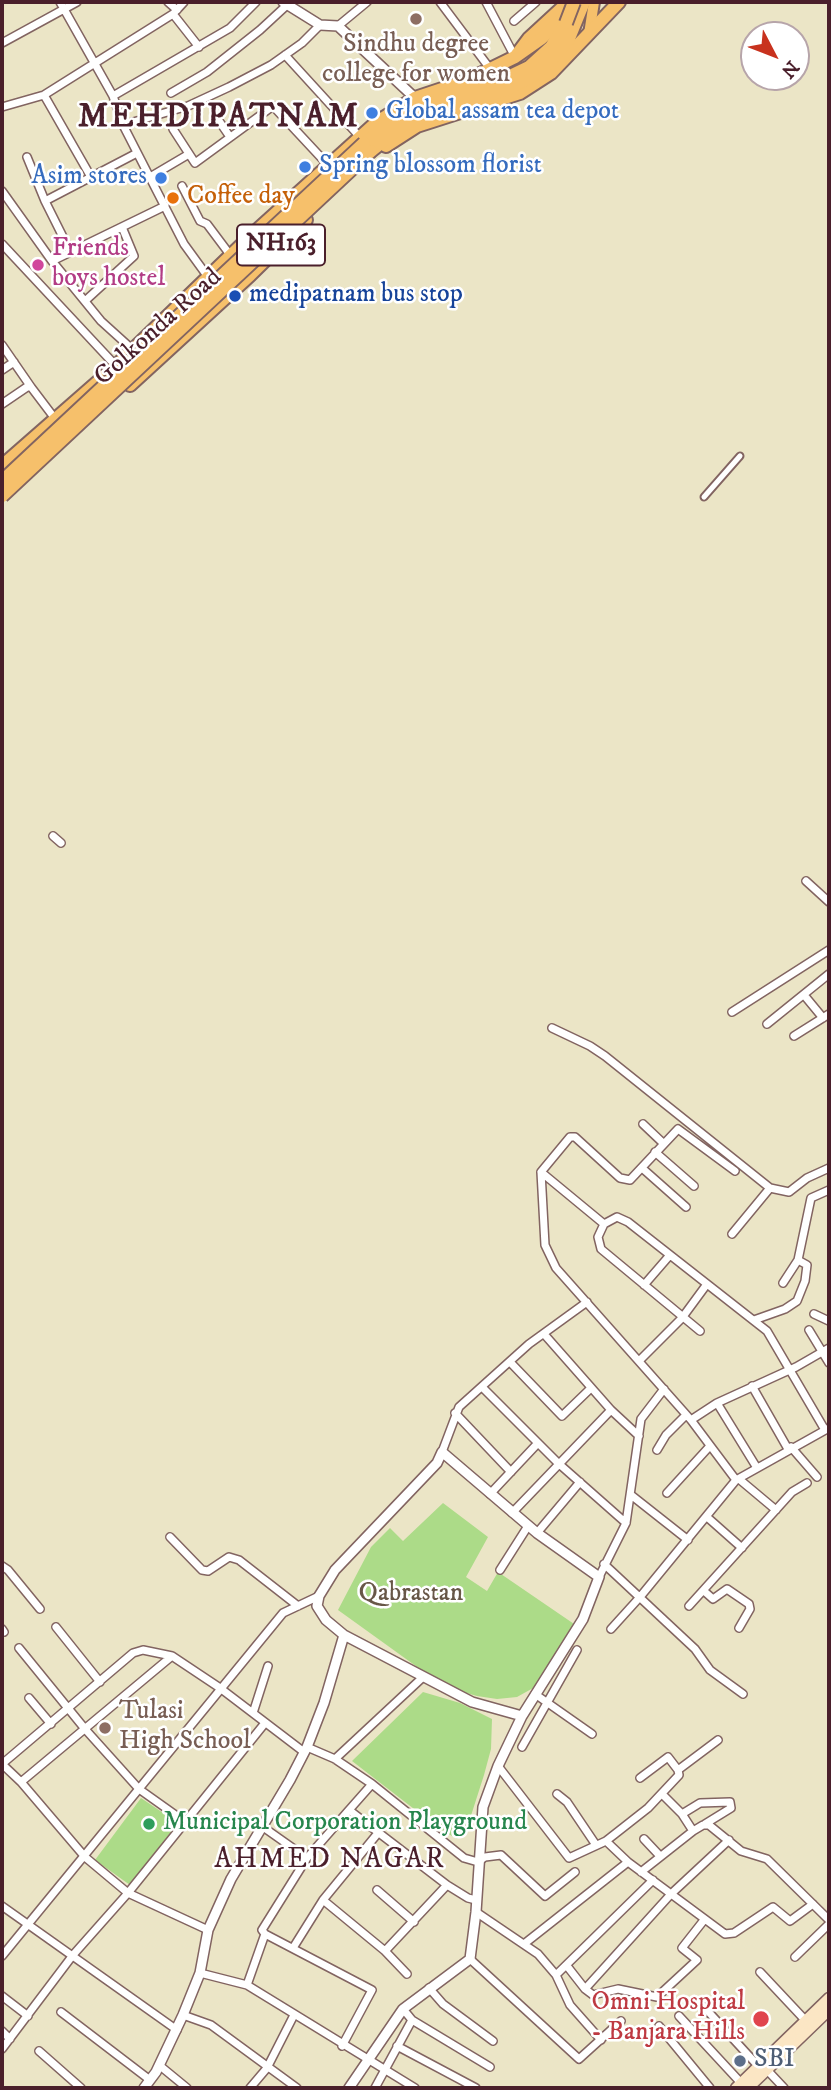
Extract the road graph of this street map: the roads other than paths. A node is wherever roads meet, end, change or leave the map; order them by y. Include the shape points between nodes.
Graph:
1 (60, 2) edge
2 (77, 2) edge
3 (168, 2) edge
4 (184, 2) edge
5 (256, 2) edge
6 (367, 2) edge
7 (440, 2) edge
8 (486, 2) edge
9 (524, 2) edge
10 (536, 2) edge
11 (567, 2) edge
12 (579, 2) edge
13 (594, 2) edge
14 (619, 2) edge
15 (285, 3) edge
16 (65, 9) junction
17 (530, 9) junction
18 (175, 12) junction
19 (514, 21) dead end
20 (320, 25) junction
21 (338, 26) junction
22 (589, 34) junction
23 (2, 43) edge
24 (199, 47) junction
25 (285, 55) junction
26 (515, 57) junction
27 (94, 63) junction
28 (491, 69) junction
29 (171, 93) dead end
30 (44, 95) junction
31 (113, 96) junction
32 (415, 99) junction
33 (2, 107) edge
34 (215, 115) dead end
35 (123, 125) junction
36 (173, 129) dead end
37 (359, 136) junction
38 (230, 137) junction
39 (137, 153) junction
40 (189, 154) junction
41 (27, 157) dead end
42 (328, 165) junction
43 (91, 177) junction
44 (150, 177) junction
45 (182, 186) dead end
46 (2, 191) edge
47 (290, 199) junction
48 (45, 201) junction
49 (165, 206) junction
50 (307, 218) junction
51 (122, 227) junction
52 (2, 244) edge
53 (70, 251) junction
54 (231, 256) junction
55 (52, 261) junction
56 (208, 277) junction
57 (85, 301) junction
58 (2, 345) edge
59 (133, 350) junction
60 (14, 362) junction
61 (116, 366) junction
62 (2, 370) edge
63 (31, 387) junction
64 (79, 398) junction
65 (2, 404) edge
66 (95, 417) junction
67 (55, 420) junction
68 (740, 456) dead end
69 (2, 466) edge
70 (2, 481) edge
71 (2, 496) edge
72 (704, 497) dead end
73 (2, 504) edge
74 (53, 836) dead end
75 (61, 843) dead end
76 (806, 881) dead end
77 (829, 902) edge
78 (829, 950) edge
79 (829, 974) edge
80 (804, 995) junction
81 (732, 1012) dead end
82 (826, 1016) edge
83 (767, 1024) dead end
84 (552, 1028) dead end
85 (794, 1036) dead end
86 (643, 1124) dead end
87 (663, 1143) junction
88 (655, 1152) junction
89 (642, 1168) junction
90 (829, 1168) edge
91 (735, 1171) dead end
92 (541, 1172) junction
93 (695, 1186) dead end
94 (770, 1188) junction
95 (829, 1190) edge
96 (686, 1206) dead end
97 (604, 1224) junction
98 (732, 1234) dead end
99 (670, 1255) junction
100 (798, 1259) junction
101 (783, 1283) dead end
102 (707, 1284) junction
103 (644, 1285) junction
104 (587, 1302) junction
105 (814, 1314) dead end
106 (682, 1318) junction
107 (829, 1321) edge
108 (756, 1323) junction
109 (809, 1330) dead end
110 (700, 1331) dead end
111 (544, 1334) junction
112 (826, 1350) edge
113 (639, 1361) junction
114 (510, 1362) junction
115 (829, 1363) edge
116 (790, 1370) junction
117 (752, 1386) junction
118 (482, 1387) junction
119 (591, 1388) junction
120 (664, 1389) junction
121 (717, 1403) junction
122 (611, 1410) junction
123 (455, 1413) junction
124 (689, 1418) junction
125 (827, 1429) edge
126 (639, 1436) junction
127 (538, 1443) junction
128 (709, 1447) junction
129 (790, 1448) junction
130 (657, 1450) dead end
131 (442, 1452) junction
132 (558, 1463) junction
133 (757, 1468) junction
134 (511, 1472) junction
135 (817, 1477) dead end
136 (737, 1479) junction
137 (580, 1482) junction
138 (807, 1483) dead end
139 (667, 1493) dead end
140 (490, 1494) junction
141 (631, 1495) junction
142 (776, 1510) junction
143 (512, 1513) junction
144 (707, 1517) junction
145 (626, 1523) junction
146 (528, 1526) junction
147 (537, 1533) junction
148 (170, 1537) dead end
149 (688, 1539) junction
150 (742, 1548) junction
151 (604, 1564) junction
152 (2, 1566) edge
153 (500, 1570) dead end
154 (599, 1577) junction
155 (704, 1591) junction
156 (319, 1596) junction
157 (640, 1597) junction
158 (298, 1606) junction
159 (689, 1606) dead end
160 (40, 1609) dead end
161 (56, 1627) dead end
162 (739, 1628) dead end
163 (611, 1629) dead end
164 (344, 1635) junction
165 (19, 1648) dead end
166 (577, 1650) dead end
167 (172, 1656) junction
168 (268, 1666) dead end
169 (422, 1678) junction
170 (100, 1682) junction
171 (220, 1688) junction
172 (535, 1694) junction
173 (743, 1694) dead end
174 (29, 1698) dead end
175 (547, 1704) junction
176 (69, 1709) junction
177 (253, 1713) junction
178 (522, 1716) junction
179 (265, 1723) junction
180 (51, 1724) junction
181 (85, 1729) junction
182 (592, 1734) dead end
183 (718, 1740) dead end
184 (522, 1747) dead end
185 (306, 1749) junction
186 (335, 1759) junction
187 (2, 1764) edge
188 (498, 1766) junction
189 (678, 1770) junction
190 (640, 1779) dead end
191 (20, 1782) junction
192 (372, 1784) junction
193 (139, 1789) junction
194 (557, 1794) dead end
195 (662, 1794) junction
196 (349, 1810) junction
197 (682, 1814) junction
198 (184, 1821) junction
199 (703, 1825) junction
200 (263, 1827) junction
201 (693, 1831) junction
202 (378, 1833) junction
203 (643, 1839) dead end
204 (729, 1840) junction
205 (606, 1841) junction
206 (596, 1845) junction
207 (660, 1856) junction
208 (85, 1857) junction
209 (307, 1857) junction
210 (478, 1862) junction
211 (628, 1862) junction
212 (575, 1872) dead end
213 (641, 1872) junction
214 (653, 1880) junction
215 (447, 1885) junction
216 (377, 1890) dead end
217 (128, 1893) junction
218 (671, 1894) junction
219 (323, 1900) junction
220 (476, 1900) junction
221 (813, 1904) junction
222 (2, 1906) edge
223 (476, 1912) junction
224 (704, 1920) junction
225 (414, 1922) junction
226 (829, 1922) edge
227 (29, 1926) junction
228 (208, 1930) junction
229 (265, 1934) junction
230 (524, 1944) junction
231 (293, 1948) junction
232 (386, 1951) junction
233 (73, 1955) junction
234 (2, 1956) edge
235 (795, 1957) dead end
236 (470, 1959) junction
237 (568, 1966) junction
238 (200, 1972) junction
239 (760, 1972) dead end
240 (407, 1973) dead end
241 (556, 1975) junction
242 (247, 1985) junction
243 (429, 1989) junction
244 (585, 1989) junction
245 (2, 1996) edge
246 (829, 1998) edge
247 (704, 2007) dead end
248 (403, 2009) junction
249 (829, 2010) edge
250 (61, 2012) dead end
251 (183, 2015) junction
252 (294, 2015) junction
253 (28, 2016) junction
254 (679, 2016) dead end
255 (412, 2020) junction
256 (621, 2021) dead end
257 (806, 2021) junction
258 (659, 2026) dead end
259 (177, 2030) junction
260 (2, 2031) edge
261 (10, 2039) junction
262 (601, 2040) junction
263 (493, 2041) dead end
264 (342, 2046) junction
265 (397, 2046) junction
266 (2, 2049) edge
267 (40, 2051) dead end
268 (368, 2059) junction
269 (159, 2065) junction
270 (490, 2067) dead end
271 (267, 2068) junction
272 (385, 2070) junction
273 (764, 2070) junction
274 (147, 2084) edge
275 (742, 2087) edge
276 (81, 2088) edge
277 (187, 2088) edge
278 (250, 2088) edge
279 (296, 2088) edge
280 (349, 2088) edge
281 (375, 2088) edge
282 (415, 2088) edge
283 (476, 2088) edge
284 (710, 2088) edge
285 (785, 2088) edge

1 - 16 street
2 - 16 street
3 - 18 street
4 - 18 street
5 - 24 street via 230,28
6 - 21 street
7 - 28 street
8 - 26 street
9 - 17 street
10 - 17 street
11 - 26 main road via 528,38
12 - 26 highway, Golkonda Road / NH163
12 - 70 highway, bridge via 559,36 529,67 415,108 379,130
12 - 71 highway, bridge via 568,41 547,65 506,90 420,117 386,138
13 - 22 main road
14 - 22 highway, Golkonda Road / NH163
15 - 20 street
15 - 29 street via 260,30 207,72
16 - 23 street
16 - 27 street
17 - 19 street
18 - 24 street
18 - 27 street
20 - 21 street
20 - 25 street
21 - 32 street
22 - 50 highway, Golkonda Road / NH163 via 551,73 520,93 417,126 398,137
24 - 31 street
25 - 35 street via 188,106
25 - 37 street
26 - 28 highway, Golkonda Road / NH163
27 - 30 street
27 - 31 street
28 - 32 highway, Golkonda Road / NH163
30 - 33 street
30 - 43 street
31 - 35 street
32 - 37 highway, Golkonda Road / NH163
34 - 38 street
35 - 39 street
36 - 40 street
37 - 42 highway, Golkonda Road / NH163
38 - 40 street via 195,163
38 - 42 street via 273,106
39 - 43 street
39 - 44 street
40 - 44 street
41 - 48 street
42 - 47 highway, Golkonda Road / NH163
43 - 48 street
44 - 49 street
45 - 54 street via 200,222 207,224
46 - 55 street
47 - 50 highway
47 - 54 highway, Golkonda Road / NH163
48 - 53 street
49 - 51 street
49 - 56 street
50 - 66 highway, Golkonda Road / NH163
51 - 53 street
51 - 57 street via 134,257
52 - 61 street
53 - 55 street
54 - 56 highway, Golkonda Road / NH163
55 - 57 street
56 - 59 highway, Golkonda Road / NH163
57 - 59 street
58 - 60 street
59 - 61 highway, Golkonda Road / NH163
60 - 62 street
60 - 63 street
61 - 64 highway, Golkonda Road / NH163
63 - 65 street
63 - 67 street
64 - 66 highway
64 - 67 highway, Golkonda Road / NH163
66 - 73 highway, Golkonda Road / NH163
67 - 69 highway, Golkonda Road / NH163
68 - 72 street
74 - 75 street
76 - 77 street
78 - 81 street
79 - 80 street
80 - 82 street
80 - 83 street
82 - 85 street
84 - 94 street via 598,1050
86 - 87 street
87 - 88 street
87 - 91 street via 681,1129
88 - 89 street
88 - 93 street
89 - 92 street via 630,1180 620,1178 570,1137
89 - 96 street
90 - 94 street via 789,1192
92 - 97 street
92 - 104 street via 545,1245 556,1268
94 - 98 street
95 - 100 street via 811,1198
97 - 99 street via 617,1217 628,1222
97 - 103 street via 598,1237 601,1249
99 - 102 street
99 - 103 street
100 - 101 street
100 - 108 street via 807,1265 797,1301
102 - 106 street
102 - 108 street
103 - 106 street
104 - 111 street
104 - 113 street
105 - 107 street
106 - 110 street
106 - 113 street
108 - 116 street via 767,1331
109 - 112 street
111 - 114 street
111 - 119 street
112 - 115 street
112 - 116 street
113 - 120 street
114 - 118 street
114 - 119 street via 562,1416
116 - 117 street
116 - 125 street
117 - 121 street
117 - 129 street
118 - 123 street
118 - 127 street
119 - 122 street
120 - 124 street
120 - 126 street via 641,1419
121 - 124 street
121 - 133 street
122 - 126 street
122 - 132 street
123 - 131 street
123 - 134 street
124 - 128 street
124 - 130 street via 666,1435
125 - 129 street
126 - 141 street
127 - 132 street
127 - 134 street
128 - 136 street
128 - 139 street
129 - 133 street
129 - 135 street
131 - 140 street
131 - 156 street via 438,1463 335,1570
132 - 137 street
132 - 143 street
133 - 136 street
134 - 140 street
136 - 142 street
136 - 144 street
137 - 145 street
137 - 147 street
138 - 142 street
140 - 143 street
141 - 145 street
141 - 149 street
142 - 150 street
143 - 146 street
144 - 149 street
144 - 150 street
145 - 151 street
146 - 147 street
146 - 153 street
147 - 154 street
148 - 158 street via 202,1570 208,1571 229,1557 239,1560
149 - 157 street
150 - 155 street
151 - 154 street
151 - 157 street
152 - 160 street
154 - 172 street via 583,1619
155 - 159 street
155 - 162 street via 713,1600 727,1589 749,1604
156 - 158 street
156 - 164 street via 317,1606
157 - 163 street
157 - 173 street via 695,1649 710,1670
158 - 171 street via 283,1613
161 - 170 street
164 - 169 street
164 - 185 street
165 - 176 street
166 - 175 street
167 - 170 street via 143,1650 133,1653
167 - 171 street
167 - 181 street
168 - 177 street
169 - 178 street via 472,1702
169 - 186 street
170 - 176 street
171 - 177 street
171 - 193 street
172 - 175 street
172 - 178 street
174 - 180 street
175 - 182 street
175 - 184 street
176 - 180 street
176 - 181 street
177 - 179 street
178 - 188 street
179 - 185 street
179 - 198 street
180 - 187 street
181 - 191 street
181 - 193 street
183 - 189 street
185 - 186 street
185 - 200 street
186 - 192 street
187 - 191 street
188 - 206 street via 569,1858
188 - 210 street via 483,1807
189 - 190 street via 668,1757
189 - 195 street via 679,1775
191 - 208 street
192 - 196 street
192 - 210 street via 464,1858
193 - 198 street
193 - 208 street
194 - 206 street
195 - 197 street
195 - 205 street
196 - 202 street
196 - 209 street
197 - 199 street via 700,1803 730,1802 731,1808
197 - 201 street
198 - 217 street
199 - 201 street
199 - 204 street
200 - 209 street
200 - 228 street via 231,1879
201 - 207 street
202 - 215 street
202 - 219 street
203 - 207 street
204 - 218 street
204 - 221 street via 741,1851 767,1859
205 - 206 street
205 - 211 street
207 - 213 street
208 - 217 street
208 - 227 street
209 - 229 street via 261,1930
210 - 212 street via 500,1855 545,1896
210 - 220 street
211 - 213 street
211 - 230 street
213 - 214 street
214 - 218 street
214 - 237 street
215 - 220 street
215 - 225 street
216 - 225 street
217 - 228 street
217 - 233 street
218 - 224 street
218 - 244 street
219 - 231 street
219 - 232 street
220 - 223 street
221 - 224 street via 790,1921 773,1907 729,1935
221 - 226 street
222 - 227 street
223 - 230 street
223 - 236 street
224 - 244 street via 682,1948 697,1961 657,1997 618,1989 593,1995
225 - 232 street
226 - 235 street
227 - 233 street
227 - 234 street
228 - 238 street
229 - 231 street
229 - 242 street
230 - 241 street
231 - 264 street via 372,1990
232 - 240 street
233 - 253 street
233 - 259 street
236 - 243 street
236 - 262 street via 579,2059
237 - 241 street
237 - 244 street
238 - 242 street
238 - 251 street
239 - 257 street
241 - 262 street via 570,2005
242 - 252 street
243 - 248 street
243 - 263 street
245 - 253 street
246 - 257 main road
247 - 273 street
248 - 255 street
248 - 268 street
249 - 273 main road
250 - 274 street
251 - 259 street
251 - 271 street via 211,2025
252 - 264 street
252 - 271 street
253 - 261 street
254 - 275 street
255 - 265 street
255 - 270 street
256 - 262 street
257 - 273 main road
258 - 284 street
259 - 269 street
260 - 261 street
261 - 266 street
264 - 268 street
265 - 272 street
265 - 283 street
267 - 276 street
268 - 272 street
268 - 280 street
269 - 274 street
269 - 277 street
271 - 278 street
271 - 279 street
272 - 281 street
272 - 282 street
273 - 275 main road
273 - 285 street

